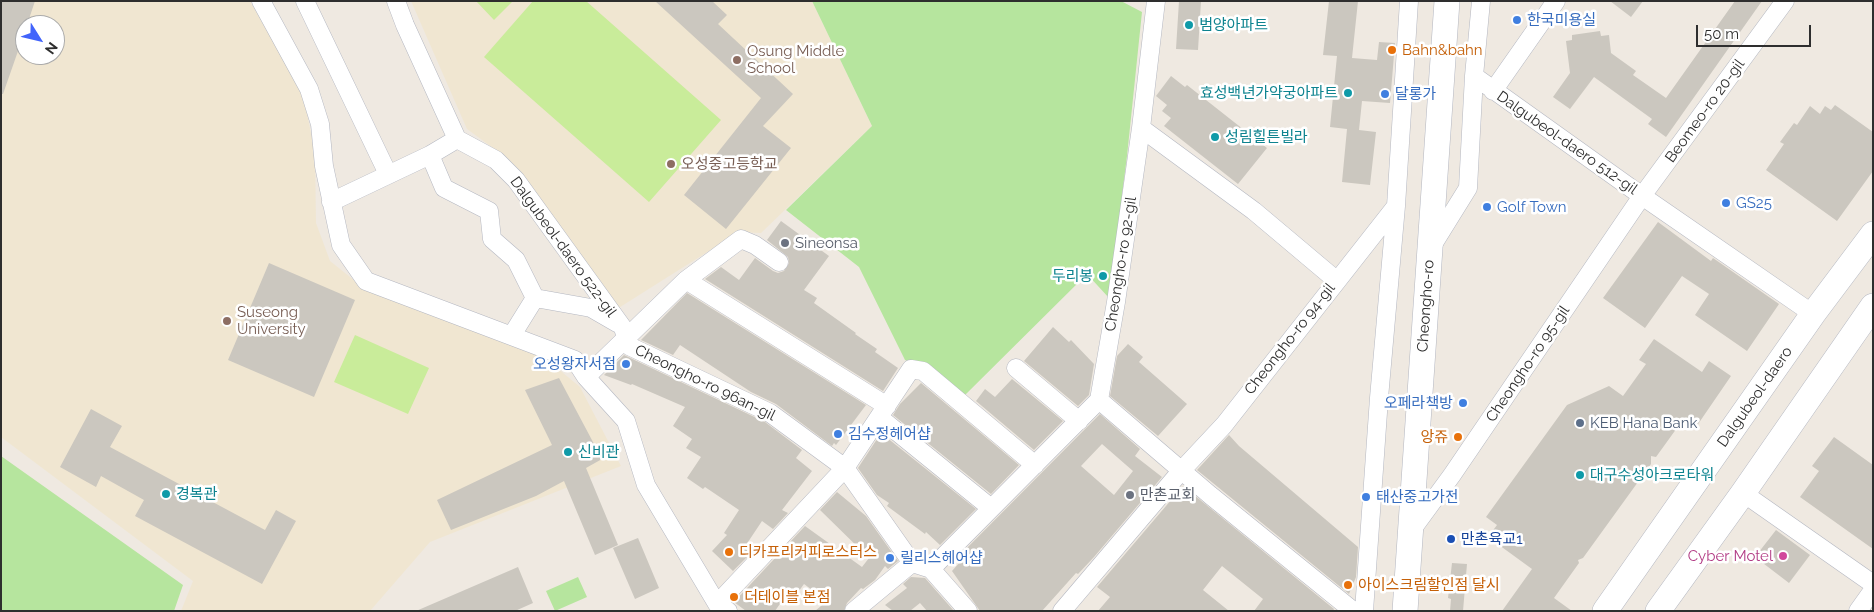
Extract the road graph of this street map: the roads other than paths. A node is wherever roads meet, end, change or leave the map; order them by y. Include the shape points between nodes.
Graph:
1 (260, 1) edge
2 (305, 1) edge
3 (396, 1) edge
4 (1156, 1) edge
5 (1409, 1) edge
6 (1447, 1) edge
7 (1481, 1) edge
8 (1556, 1) edge
9 (1785, 1) edge
10 (1474, 76) junction
11 (1492, 91) junction
12 (1141, 128) junction
13 (457, 139) junction
14 (430, 155) junction
15 (388, 174) junction
16 (1642, 196) junction
17 (331, 202) junction
18 (1396, 206) junction
19 (1873, 234) edge
20 (1430, 249) junction
21 (779, 262) dead end
22 (686, 280) junction
23 (1336, 280) junction
24 (534, 298) junction
25 (1873, 306) edge
26 (1813, 314) junction
27 (623, 330) junction
28 (512, 335) junction
29 (1016, 368) dead end
30 (586, 377) junction
31 (1099, 400) junction
32 (884, 412) junction
33 (1079, 421) junction
34 (1034, 465) junction
35 (845, 468) junction
36 (1182, 471) junction
37 (1743, 493) junction
38 (991, 508) junction
39 (1411, 531) junction
40 (912, 563) junction
41 (930, 568) junction
42 (1873, 584) edge
43 (1873, 590) edge
44 (723, 607) edge
45 (1357, 610) edge
46 (854, 611) edge
47 (968, 611) edge
48 (1062, 611) edge
49 (1405, 611) edge
50 (1605, 611) edge
51 (1658, 611) edge
52 (1858, 611) edge

1 - 17 street via 308,89 320,124
2 - 15 street
3 - 13 street
4 - 12 street, Cheongho-ro 92-gil
5 - 18 street
6 - 20 main road, Cheongho-ro
7 - 10 street
8 - 11 street
9 - 16 street, Beomeo-ro 20-gil
10 - 11 street, Dalgubeol-daero 512-gil
10 - 20 street, Dalgubeol-daero 512-gil via 1468,188
11 - 16 street, Dalgubeol-daero 512-gil
12 - 23 street via 1254,211
12 - 31 street, Cheongho-ro 92-gil
13 - 14 street
13 - 27 street, Dalgubeol-daero 522-gil via 496,160 516,180
14 - 15 street
14 - 24 street via 444,188 489,211 492,239 516,260
15 - 17 street
16 - 26 street, Dalgubeol-daero 512-gil
16 - 39 street, Cheongho-ro 95-gil
17 - 28 street via 341,245 366,281
18 - 23 street, Cheongho-ro 94-gil
18 - 45 street
19 - 26 main road, Dalgubeol-daero
20 - 39 main road, Cheongho-ro
21 - 22 street, Cheongho-ro 96an-gil via 755,244 741,239
22 - 27 street, Cheongho-ro 96an-gil
22 - 32 street
23 - 36 street, Cheongho-ro 94-gil via 1224,425
24 - 27 street, Dalgubeol-daero 522-gil via 591,308
24 - 28 street
25 - 37 main road
26 - 50 main road, Dalgubeol-daero
27 - 30 street
27 - 35 street, Cheongho-ro 96an-gil via 629,346 770,413
28 - 30 street via 575,360
29 - 33 street
30 - 44 street via 626,421 646,485
31 - 33 street
31 - 36 street
32 - 34 street via 911,369 923,370
32 - 35 street
32 - 38 street
33 - 34 street
34 - 38 street
35 - 40 street, Cheongho-ro 96an-gil
35 - 44 street
36 - 45 street
36 - 48 street, Cheongho-ro 94-gil
37 - 42 street
37 - 51 main road
38 - 41 street
39 - 49 main road, Cheongho-ro
40 - 41 street
40 - 46 street
41 - 47 street
43 - 52 street

